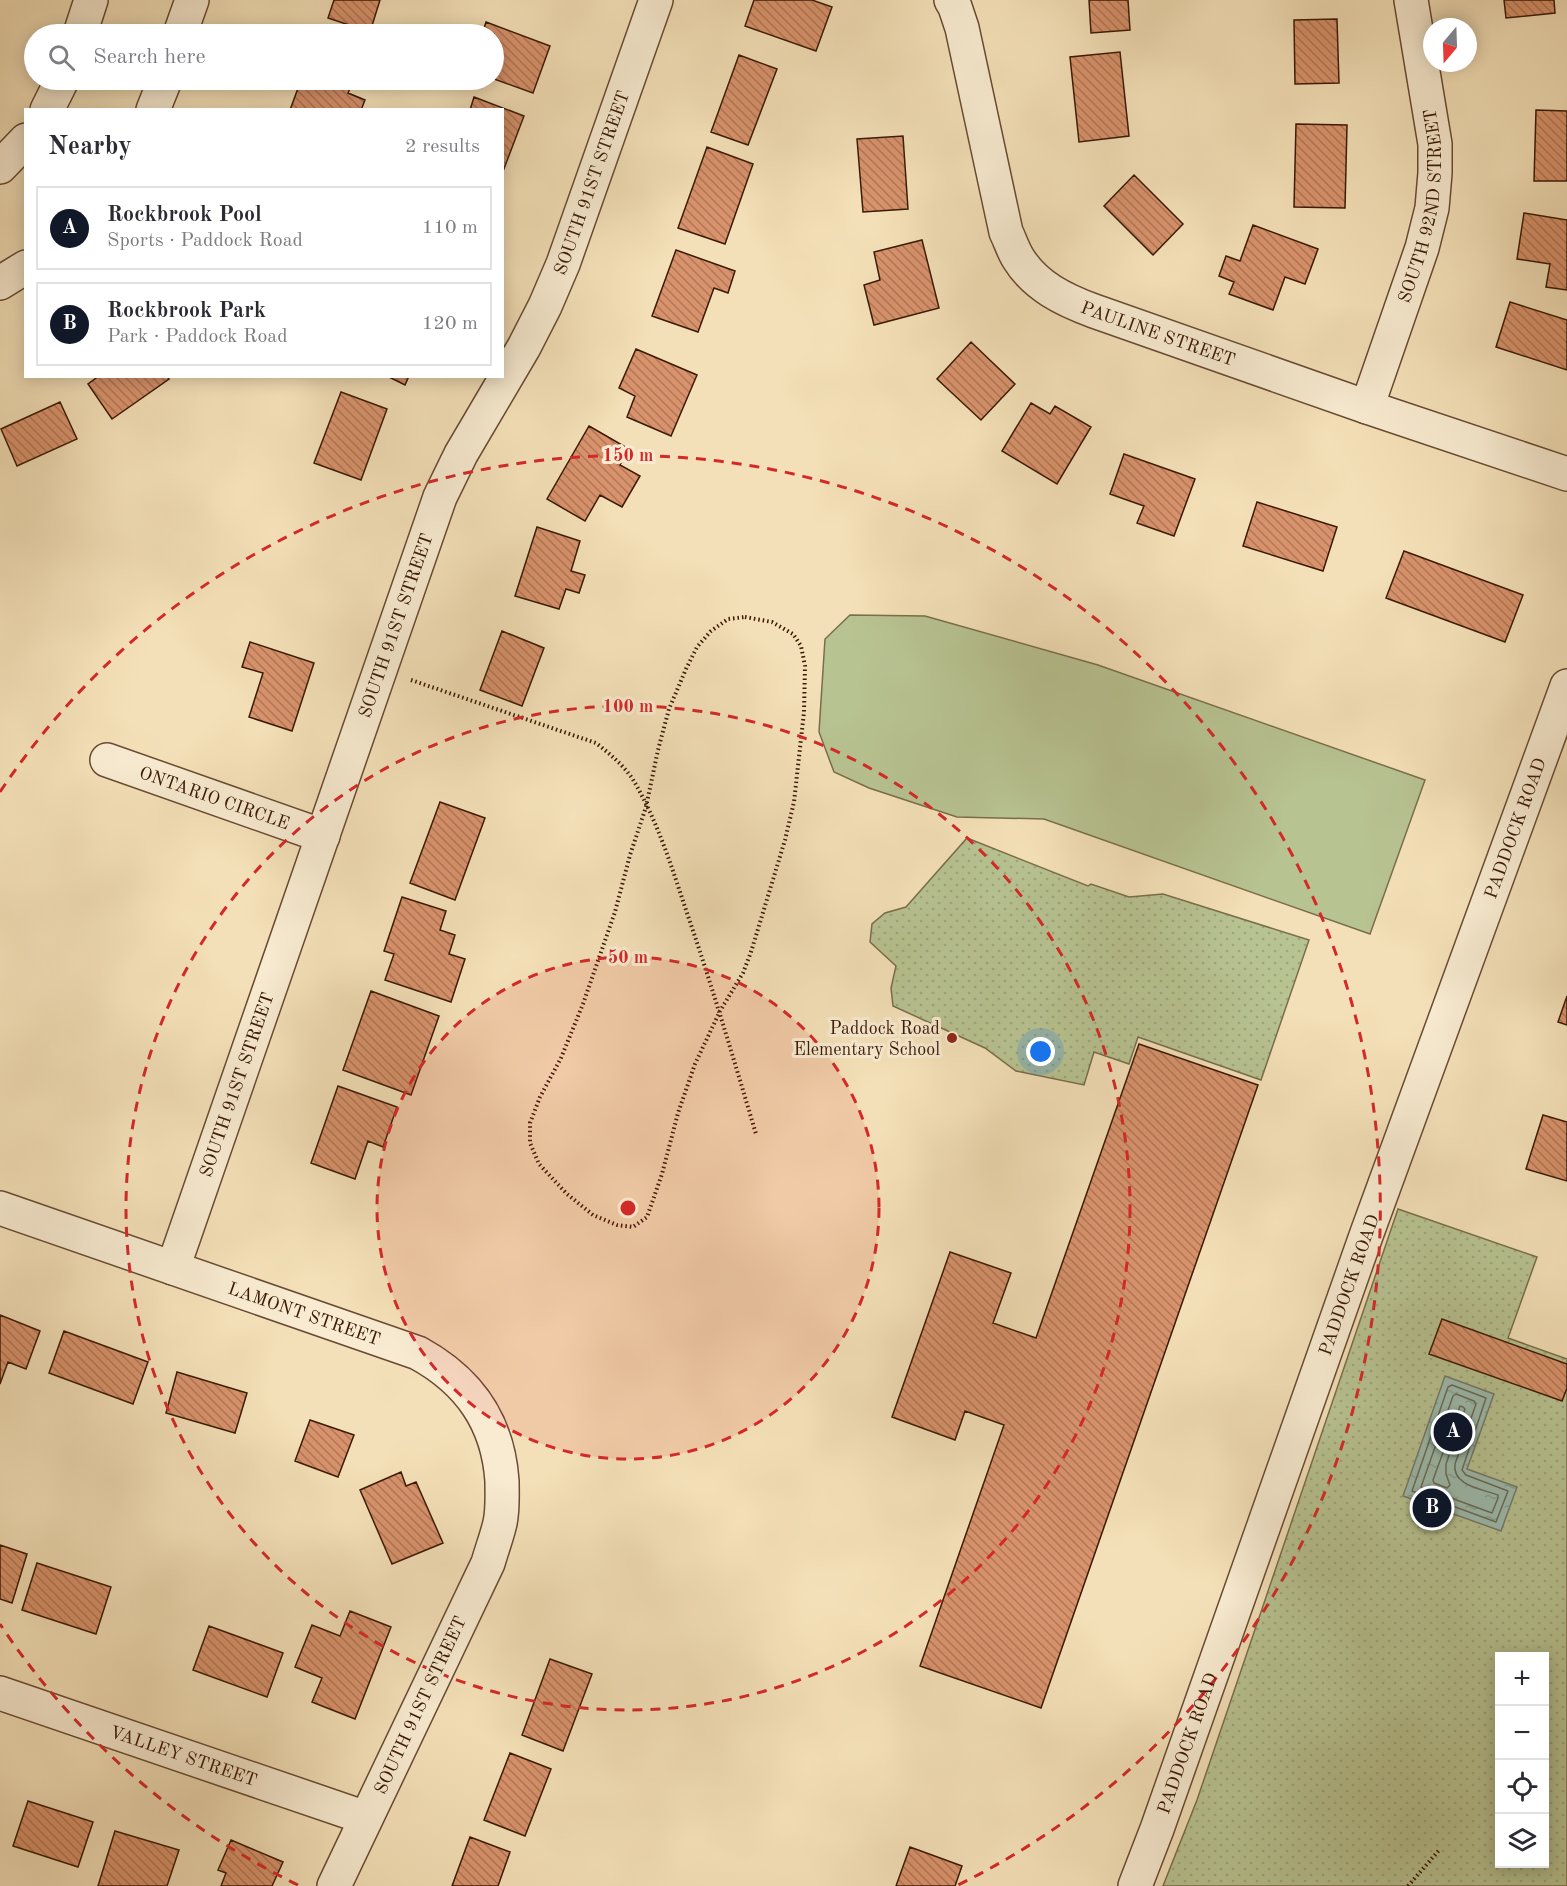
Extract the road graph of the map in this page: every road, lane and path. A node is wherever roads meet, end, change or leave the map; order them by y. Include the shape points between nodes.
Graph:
1 (91, 0) edge
2 (192, 0) edge
3 (656, 0) edge
4 (951, 0) edge
5 (1410, 0) edge
6 (83, 24) edge
7 (184, 24) edge
8 (57, 90) edge
9 (161, 90) edge
10 (48, 108) edge
11 (154, 108) edge
12 (24, 142) edge
13 (0, 167) edge
14 (24, 268) edge
15 (0, 283) edge
16 (1367, 407) junction
17 (1567, 474) edge
18 (380, 669) junction
19 (1564, 707) edge
20 (107, 760) dead end
21 (646, 807) junction
22 (322, 836) junction
23 (720, 1011) junction
24 (756, 1134) dead end
25 (0, 1208) edge
26 (173, 1268) junction
27 (501, 1522) joint
28 (0, 1693) edge
29 (366, 1818) junction
30 (1440, 1849) dead end
31 (334, 1886) edge
32 (1135, 1886) edge
33 (1407, 1886) edge

1 - 6 street
2 - 7 street
3 - 18 street, SOUTH 91ST STREET via 563,264 524,348 440,497
4 - 16 street, PAULINE STREET via 962,28 1006,232 1018,259 1041,285 1094,311
5 - 16 street, SOUTH 92ND STREET via 1435,144 1432,208
8 - 10 street
9 - 11 street
12 - 13 street
14 - 15 street
16 - 17 street, PAULINE STREET
18 - 21 path via 596,743 631,778
18 - 22 street, SOUTH 91ST STREET
19 - 32 street, PADDOCK ROAD via 1367,1233
20 - 22 street, ONTARIO CIRCLE
21 - 23 path via 668,856
21 - 23 path via 669,709 697,647 728,619 745,617 772,622 793,634 801,646 805,666 794,802 751,952
21 - 23 path via 583,1004 530,1123 530,1143 539,1164 593,1215 633,1227 647,1217 678,1113
22 - 26 street, SOUTH 91ST STREET
23 - 24 path
25 - 26 street, LAMONT STREET
26 - 27 street, LAMONT STREET via 418,1353 439,1364 465,1388 493,1434 501,1462
27 - 29 street, SOUTH 91ST STREET via 488,1563
28 - 29 street, VALLEY STREET
29 - 31 street, SOUTH 91ST STREET
30 - 33 path

